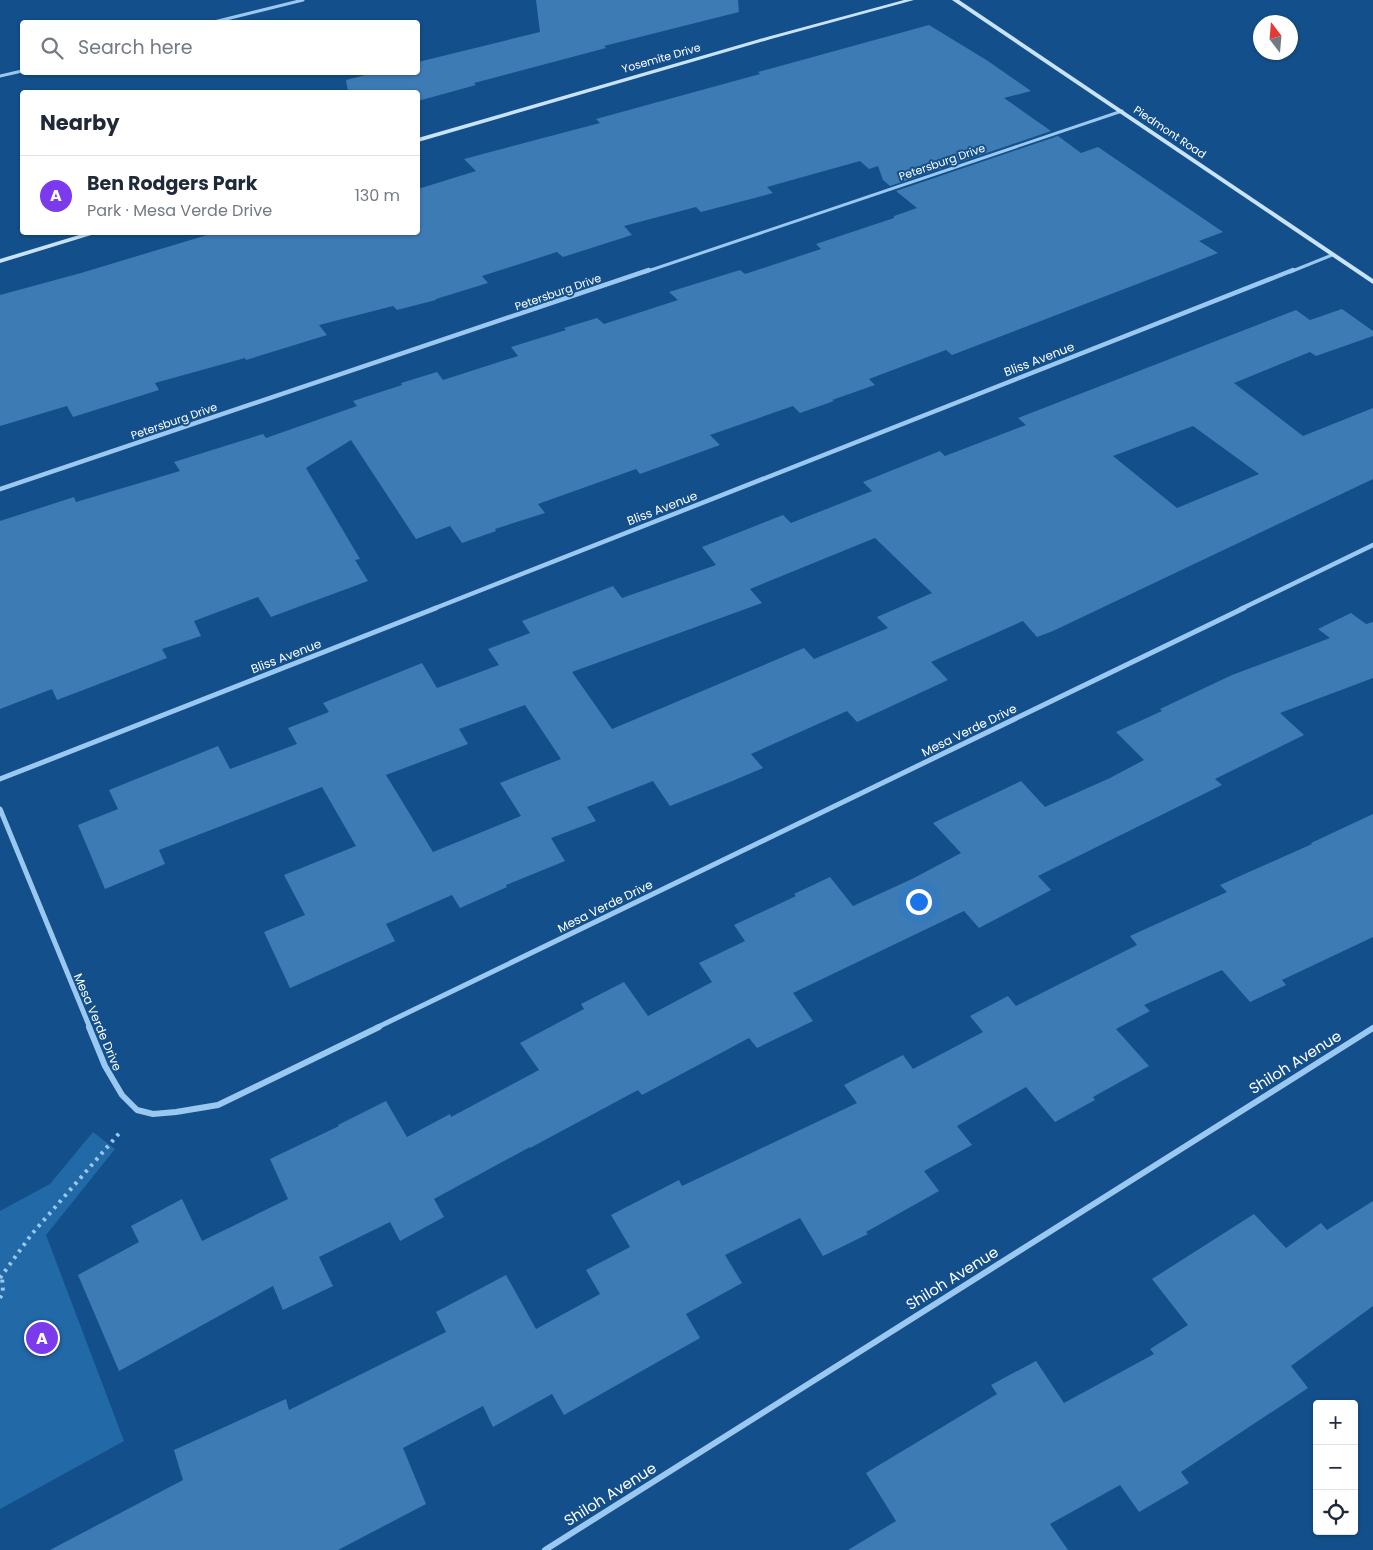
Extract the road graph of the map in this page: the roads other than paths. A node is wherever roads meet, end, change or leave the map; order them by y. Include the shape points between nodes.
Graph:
1 (303, 0) edge
2 (911, 0) edge
3 (955, 0) edge
4 (222, 20) edge
5 (20, 71) edge
6 (0, 76) edge
7 (1122, 111) junction
8 (420, 139) edge
9 (88, 235) edge
10 (1332, 255) junction
11 (0, 261) edge
12 (1373, 282) edge
13 (0, 489) edge
14 (1373, 545) edge
15 (0, 779) edge
16 (0, 809) edge
17 (1373, 1028) edge
18 (545, 1550) edge

1 - 4 street
2 - 8 street, Yosemite Drive
3 - 7 street, Piedmont Road
5 - 6 street
7 - 10 street, Piedmont Road
7 - 13 street, Petersburg Drive
9 - 11 street
10 - 12 street, Piedmont Road
10 - 15 street, Bliss Avenue
14 - 16 street, Mesa Verde Drive via 218,1105 167,1114 138,1111 118,1090 105,1066
17 - 18 street, Shiloh Avenue

